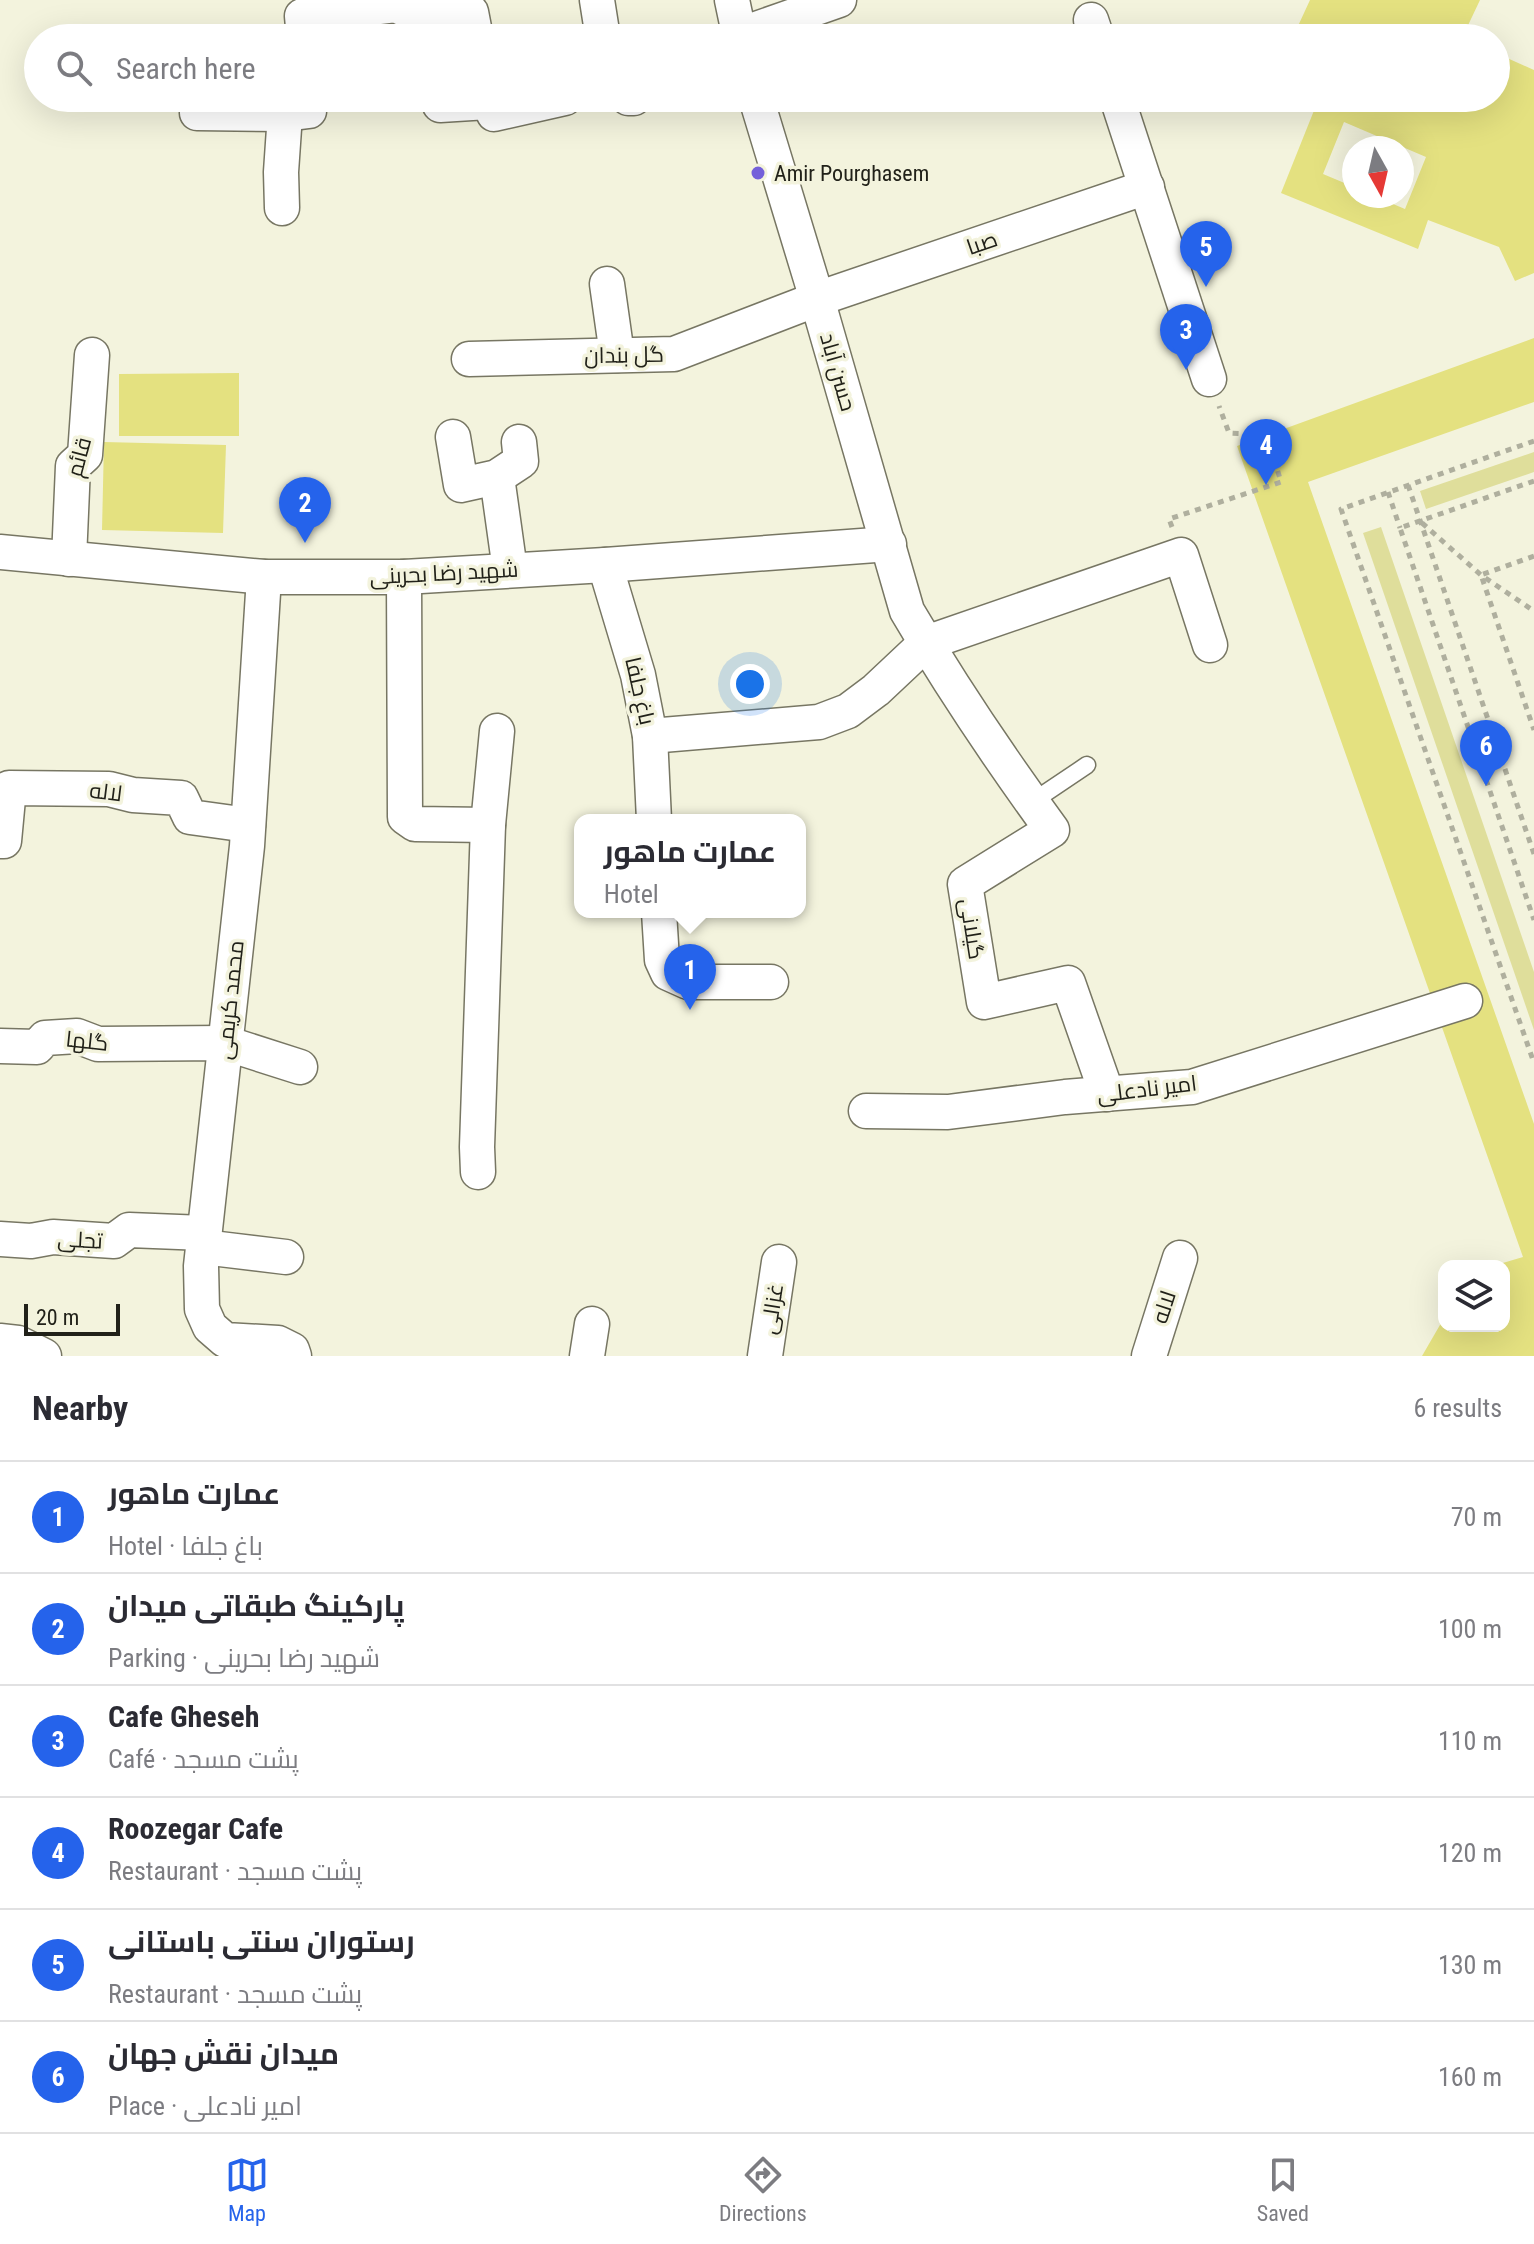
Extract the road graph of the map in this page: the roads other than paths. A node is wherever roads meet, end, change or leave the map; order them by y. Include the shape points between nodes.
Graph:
1 (597, 0) edge
2 (732, 0) edge
3 (839, 0) edge
4 (302, 18) edge
5 (473, 24) edge
6 (601, 24) edge
7 (737, 24) edge
8 (773, 24) edge
9 (211, 112) edge
10 (294, 112) edge
11 (760, 112) edge
12 (1122, 112) edge
13 (197, 113) dead end
14 (1147, 187) junction
15 (282, 208) dead end
16 (607, 284) dead end
17 (817, 299) junction
18 (92, 355) dead end
19 (617, 355) junction
20 (469, 359) dead end
21 (1209, 379) road end
22 (453, 437) dead end
23 (519, 442) dead end
24 (497, 477) junction
25 (889, 544) junction
26 (0, 552) edge
27 (69, 559) junction
28 (605, 565) junction
29 (510, 570) junction
30 (264, 577) junction
31 (404, 577) junction
32 (926, 643) junction
33 (1210, 645) dead end
34 (497, 731) dead end
35 (650, 736) junction
36 (1087, 765) dead end
37 (1032, 802) junction
38 (654, 814) edge
39 (248, 825) junction
40 (488, 825) junction
41 (0, 841) edge
42 (659, 918) edge
43 (771, 982) dead end
44 (1465, 1001) dead end
45 (225, 1043) junction
46 (0, 1046) edge
47 (300, 1067) dead end
48 (1107, 1094) junction
49 (866, 1111) dead end
50 (478, 1172) dead end
51 (0, 1239) edge
52 (203, 1240) junction
53 (286, 1257) dead end
54 (1180, 1258) dead end
55 (779, 1262) dead end
56 (0, 1341) edge
57 (44, 1356) edge
58 (294, 1356) edge
59 (765, 1356) edge
60 (1149, 1356) edge

1 - 6 street
2 - 7 street
3 - 8 street
4 - 5 street via 396,5 418,16 471,12
9 - 13 street
10 - 15 street via 268,170
11 - 17 street, حسن آباد
12 - 14 street
14 - 17 street, صبا
14 - 21 street
16 - 19 street
17 - 19 street, گل بندان via 674,354
17 - 25 street, حسن آباد
18 - 27 street, قائم via 85,455 73,466
19 - 20 street, گل بندان
22 - 24 street via 461,485
23 - 24 street via 521,461
24 - 29 street
25 - 28 street, شهید رضا بحرینی
25 - 32 street, حسن آباد via 907,611
26 - 27 street, شهید رضا بحرینی
27 - 30 street, شهید رضا بحرینی
28 - 29 street, شهید رضا بحرینی
28 - 35 street, باغ جلفا
29 - 31 street, شهید رضا بحرینی
30 - 31 street, شهید رضا بحرینی
30 - 39 street, محمد کریمی
31 - 40 street via 405,817 415,824
32 - 33 street via 1181,555
32 - 35 street via 848,711 819,722
32 - 37 street, گیلانی
34 - 40 street
35 - 38 street, باغ جلفا
36 - 37 lane
37 - 48 street, گیلانی via 1052,830 965,884 984,1002 1068,983
39 - 41 street, لاله via 190,817 181,798 109,789 9,788
39 - 45 street, محمد کریمی
40 - 50 street
42 - 43 street via 668,973 688,982
44 - 48 street, امیر نادعلی via 1192,1087
45 - 46 street, گلها via 98,1044 77,1036 45,1038 37,1047
45 - 47 street, گلها
45 - 52 street, محمد کریمی
48 - 49 street, امیر نادعلی via 948,1112
51 - 52 street, تجلی via 114,1241 129,1230
52 - 53 street, تجلی
52 - 58 street, محمد کریمی via 202,1309 210,1327 225,1340 278,1343
54 - 60 street, لاله
55 - 59 street, غزالی
56 - 57 street

